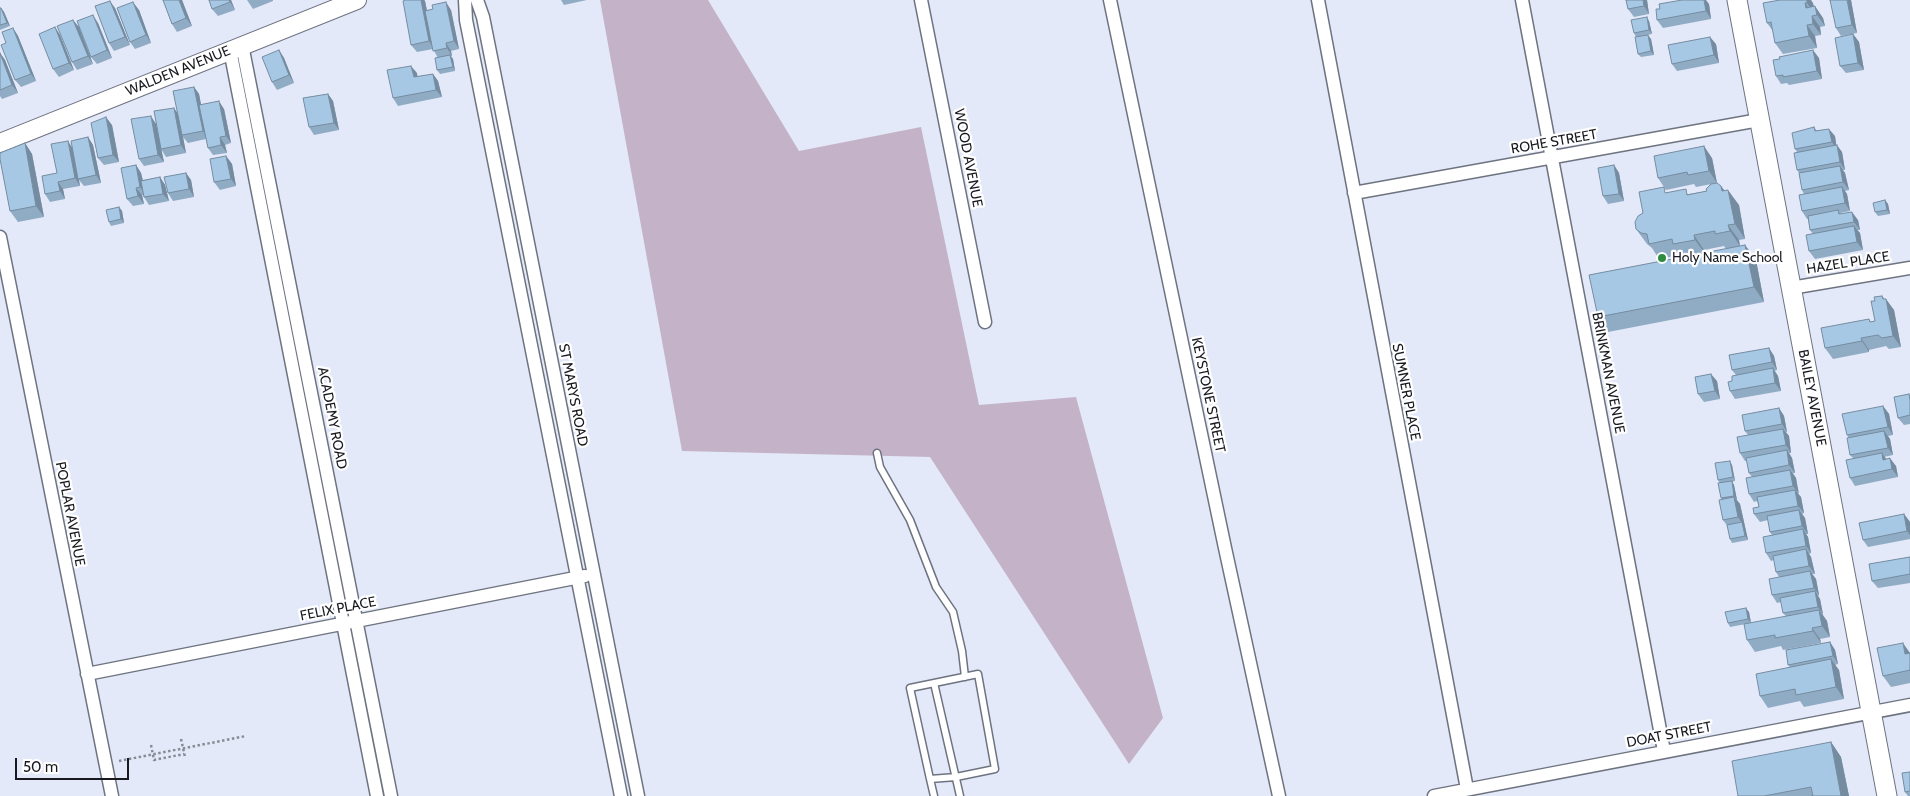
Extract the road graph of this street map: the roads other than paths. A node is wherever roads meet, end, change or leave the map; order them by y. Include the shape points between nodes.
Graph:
1 (357, 0) edge
2 (466, 0) edge
3 (477, 0) edge
4 (921, 0) edge
5 (1110, 0) edge
6 (1318, 0) edge
7 (1522, 0) edge
8 (1737, 0) edge
9 (236, 48) junction
10 (1759, 120) junction
11 (0, 143) edge
12 (1552, 157) junction
13 (514, 175) junction
14 (498, 179) junction
15 (1354, 193) junction
16 (0, 237) edge
17 (287, 268) junction
18 (1910, 268) edge
19 (274, 270) junction
20 (1791, 288) junction
21 (985, 322) dead end
22 (559, 401) junction
23 (543, 404) junction
24 (322, 444) junction
25 (308, 446) junction
26 (876, 453) dead end
27 (594, 574) junction
28 (577, 577) junction
29 (356, 621) junction
30 (343, 624) junction
31 (87, 674) junction
32 (965, 677) junction
33 (934, 684) junction
34 (1910, 705) edge
35 (1871, 712) junction
36 (624, 728) junction
37 (608, 732) junction
38 (1664, 751) junction
39 (387, 777) junction
40 (956, 777) junction
41 (930, 779) junction
42 (374, 780) junction
43 (1467, 790) junction
44 (112, 796) edge
45 (377, 796) edge
46 (391, 796) edge
47 (620, 796) edge
48 (638, 796) edge
49 (934, 796) edge
50 (960, 796) edge
51 (1279, 796) edge
52 (1434, 796) edge
53 (1887, 796) edge

1 - 9 main road, WALDEN AVENUE
2 - 14 street via 466,20
3 - 13 street, ST MARYS ROAD
4 - 21 street, WOOD AVENUE
5 - 51 street, KEYSTONE STREET
6 - 15 street, SUMNER PLACE
7 - 12 street, BRINKMAN AVENUE
8 - 10 main road, BAILEY AVENUE
9 - 11 main road, WALDEN AVENUE
9 - 17 street, ACADEMY ROAD via 250,78
9 - 19 street, ACADEMY ROAD
10 - 12 street, ROHE STREET
10 - 20 main road, BAILEY AVENUE
12 - 15 street, ROHE STREET
12 - 38 street, BRINKMAN AVENUE
13 - 14 street
13 - 22 street, ST MARYS ROAD
14 - 23 street
15 - 43 street, SUMNER PLACE
16 - 31 street, POPLAR AVENUE
17 - 19 street
17 - 24 street, ACADEMY ROAD
18 - 20 street, HAZEL PLACE
19 - 25 street, ACADEMY ROAD
20 - 35 main road, BAILEY AVENUE
22 - 23 street
22 - 27 street, ST MARYS ROAD
23 - 28 street
24 - 25 street
24 - 29 street, ACADEMY ROAD
25 - 30 street, ACADEMY ROAD
26 - 32 lane via 880,467 910,520 936,587 953,612
27 - 28 street, FELIX PLACE
27 - 36 street, ST MARYS ROAD
28 - 29 street, FELIX PLACE
28 - 37 street
29 - 30 street, FELIX PLACE
29 - 39 street, ACADEMY ROAD
30 - 31 street, FELIX PLACE
30 - 42 street, ACADEMY ROAD
31 - 44 street, POPLAR AVENUE
32 - 33 lane
32 - 40 lane via 978,674 995,769
33 - 40 lane
33 - 41 lane via 910,688
34 - 35 street, DOAT STREET
35 - 38 street, DOAT STREET
35 - 53 main road, BAILEY AVENUE
36 - 37 street
36 - 48 street, ST MARYS ROAD
37 - 47 street
38 - 43 street, DOAT STREET
39 - 42 street
39 - 46 street, ACADEMY ROAD
40 - 41 lane
40 - 50 lane
41 - 49 lane
42 - 45 street, ACADEMY ROAD
43 - 52 street, DOAT STREET

